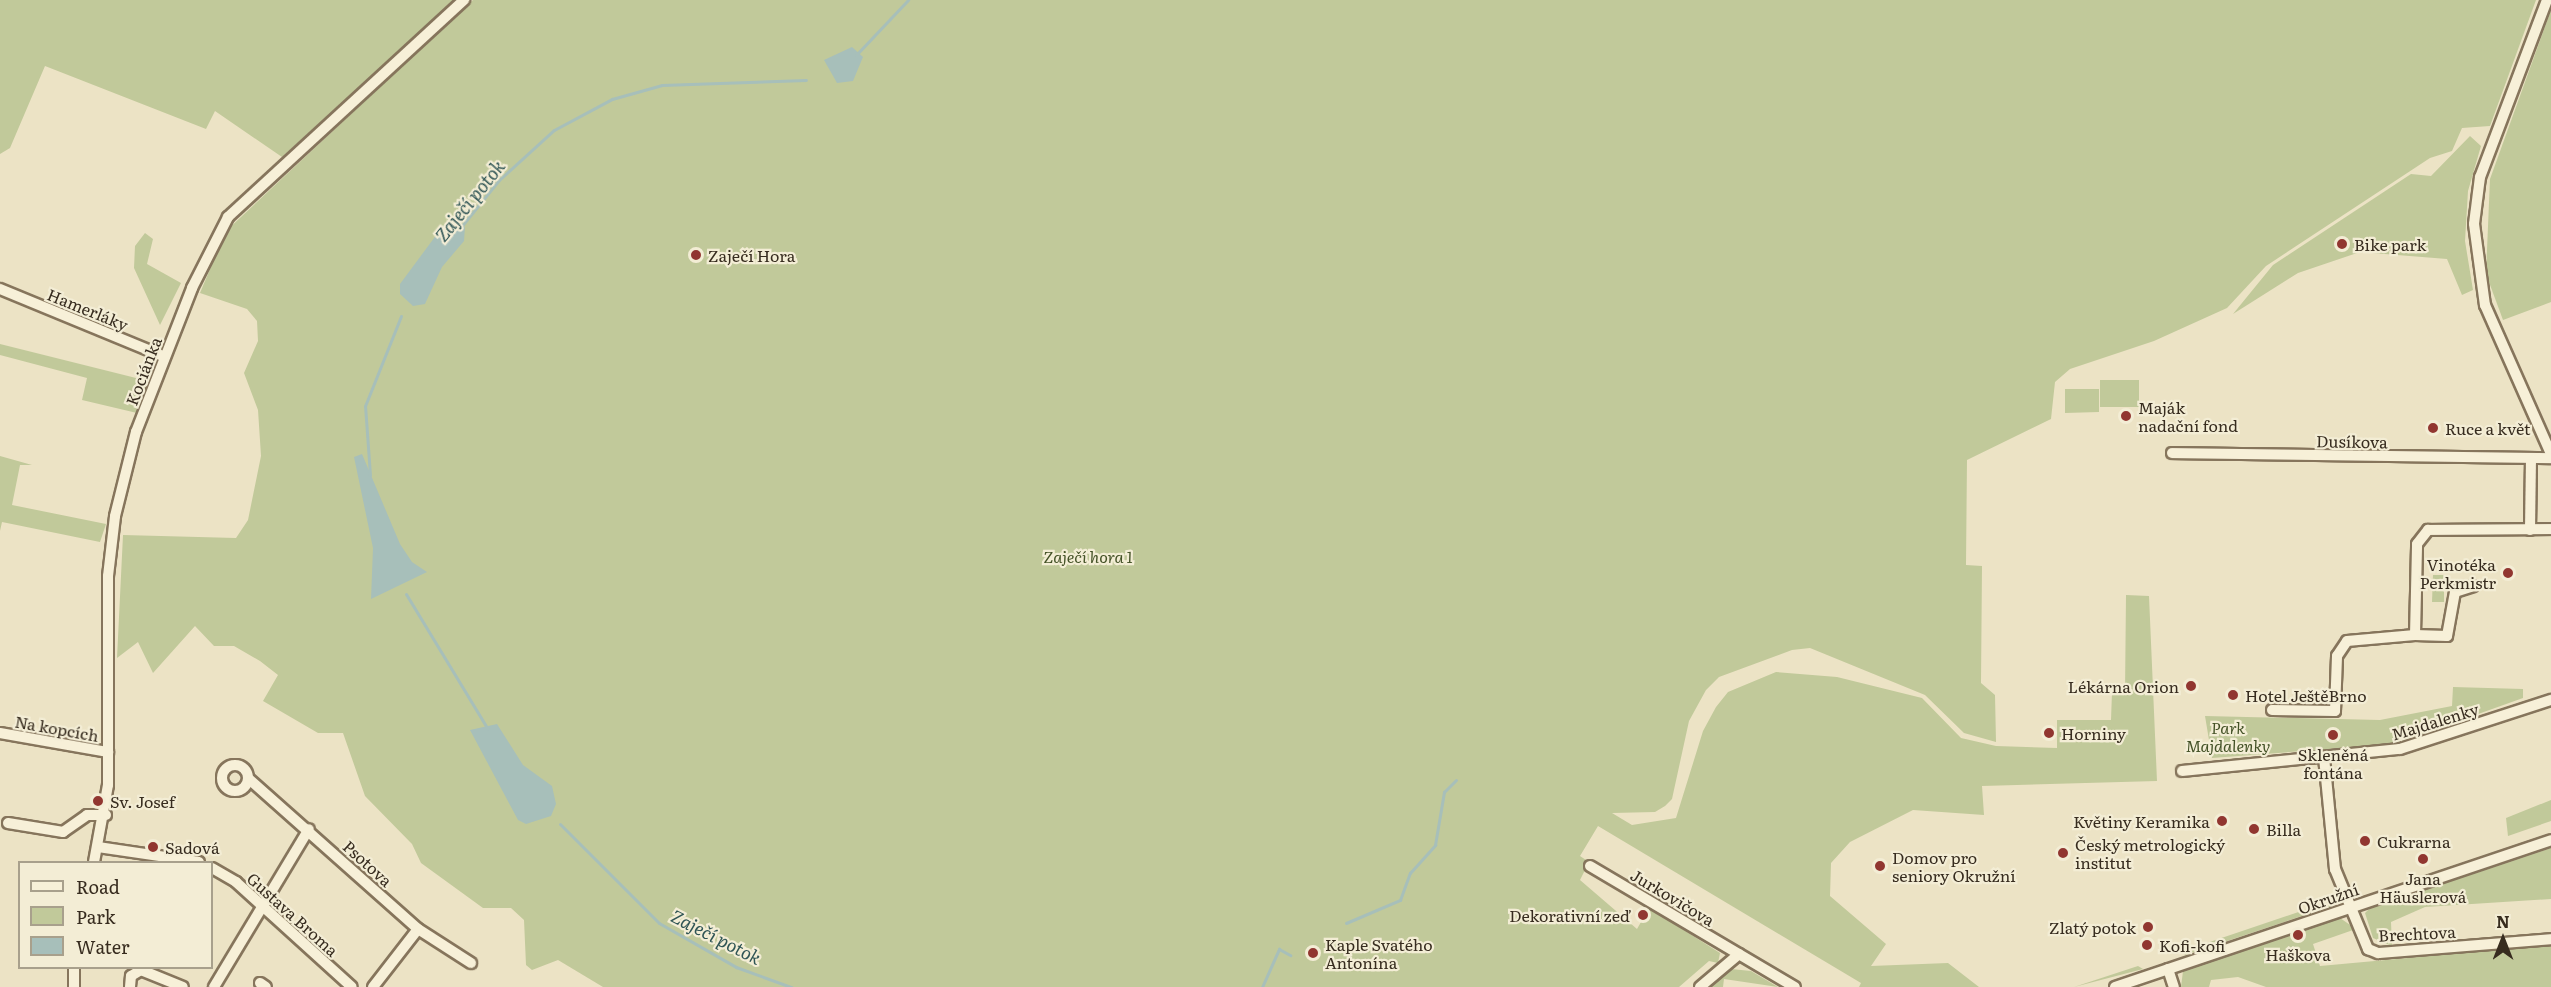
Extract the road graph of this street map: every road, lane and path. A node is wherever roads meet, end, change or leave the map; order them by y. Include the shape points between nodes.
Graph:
1 (464, 0) edge
2 (2547, 0) edge
3 (0, 289) edge
4 (165, 357) junction
5 (2172, 453) dead end
6 (2551, 454) edge
7 (2551, 458) edge
8 (2531, 459) junction
9 (2551, 529) edge
10 (2530, 530) junction
11 (2473, 586) dead end
12 (2415, 635) junction
13 (2551, 700) edge
14 (2272, 710) dead end
15 (0, 733) edge
16 (108, 752) junction
17 (2324, 757) junction
18 (2182, 771) dead end
19 (249, 779) dead end
20 (106, 815) junction
21 (8, 823) dead end
22 (309, 829) junction
23 (2551, 840) edge
24 (98, 847) junction
25 (94, 861) edge
26 (192, 861) edge
27 (1590, 866) dead end
28 (213, 869) edge
29 (263, 905) junction
30 (2352, 905) junction
31 (418, 929) junction
32 (2551, 939) edge
33 (1739, 954) junction
34 (471, 963) dead end
35 (74, 969) edge
36 (2168, 969) junction
37 (74, 987) edge
38 (130, 987) edge
39 (183, 987) edge
40 (214, 987) edge
41 (352, 987) edge
42 (373, 987) edge
43 (1700, 987) edge
44 (1795, 987) edge
45 (2115, 987) edge
46 (2174, 987) edge

1 - 4 street, Kociánka via 228,217
2 - 6 street via 2480,177 2474,224 2485,305
3 - 4 street, Hamerláky
4 - 16 street, Kociánka via 128,458 110,542
5 - 8 street, Dusíkova
7 - 8 street, Dusíkova
8 - 10 street
9 - 10 street
10 - 12 street via 2437,527 2421,536
11 - 12 street via 2455,592 2447,636
12 - 14 street via 2347,641 2337,656 2335,711
13 - 17 street, Majdalenky via 2400,749
15 - 16 street, Na kopcích
16 - 20 street, Kociánka
17 - 18 street, Majdalenky
17 - 30 street via 2335,869
19 - 22 street, Psotova
20 - 21 street via 87,815 63,832
20 - 24 street, Kociánka
22 - 29 street
22 - 31 street, Psotova
23 - 30 street, Okružní
24 - 25 street, Kociánka
24 - 26 street
27 - 33 street, Jurkovičova
28 - 29 street, Gustava Broma
29 - 40 street
29 - 41 street, Gustava Broma
30 - 32 street, Brechtova via 2368,949 2378,953
30 - 36 street, Okružní
31 - 34 street, Psotova
31 - 42 street
33 - 43 street
33 - 44 street, Jurkovičova
35 - 37 street
36 - 45 street, Okružní
36 - 46 street
38 - 39 street via 131,976 141,970

